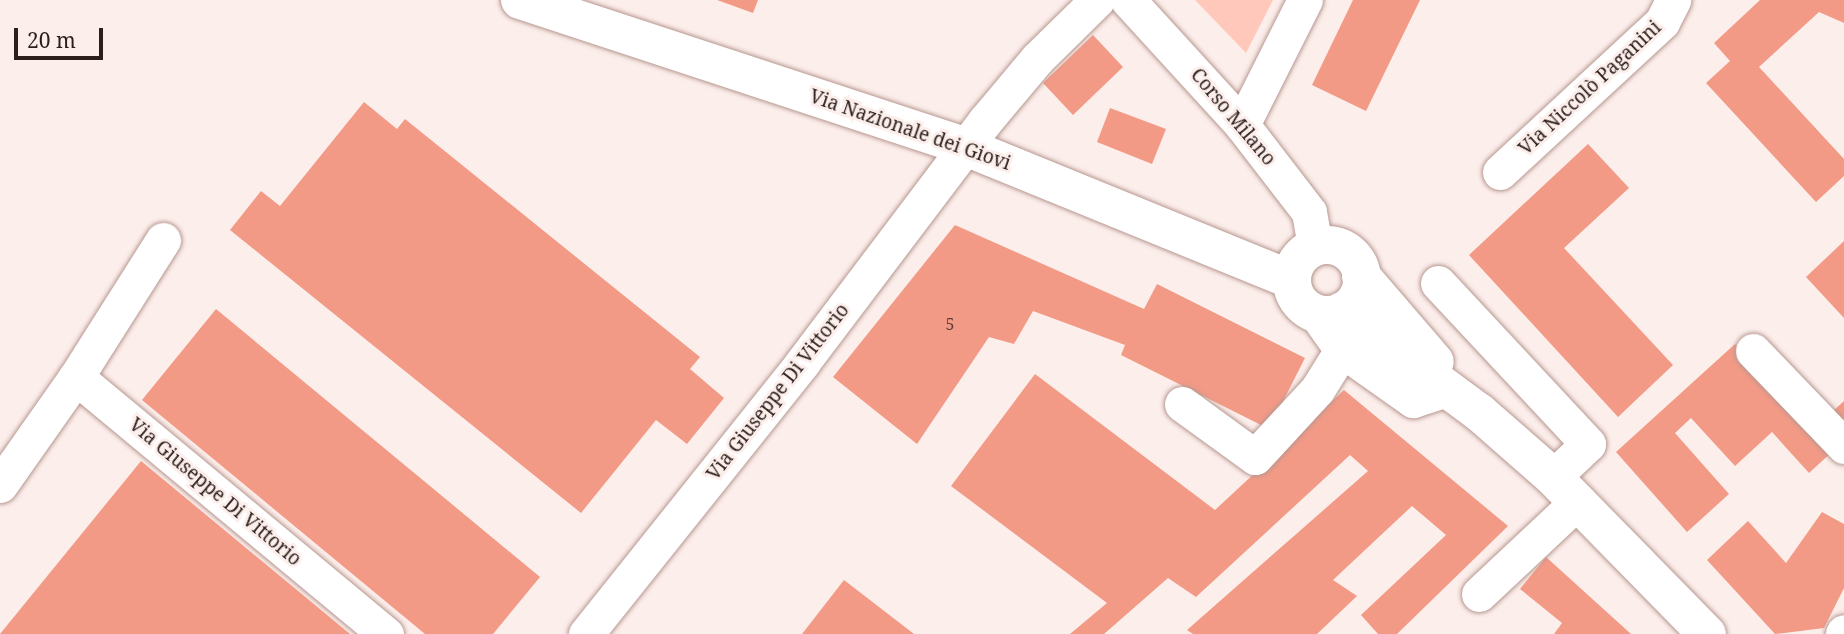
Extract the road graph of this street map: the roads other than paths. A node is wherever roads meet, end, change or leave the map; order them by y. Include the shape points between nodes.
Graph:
1 (520, 0) edge
2 (1097, 0) edge
3 (1128, 0) edge
4 (1305, 0) edge
5 (1673, 0) edge
6 (1242, 125) junction
7 (976, 134) junction
8 (1500, 172) dead end
9 (163, 240) dead end
10 (1315, 247) junction
11 (1361, 276) junction
12 (1292, 280) junction
13 (1438, 283) dead end
14 (1328, 312) junction
15 (1342, 350) junction
16 (1753, 351) dead end
17 (76, 377) junction
18 (1447, 390) junction
19 (1182, 404) dead end
20 (1480, 413) junction
21 (1844, 446) edge
22 (0, 485) edge
23 (1566, 489) junction
24 (1479, 594) dead end
25 (386, 634) edge
26 (586, 634) edge
27 (1707, 634) edge

1 - 7 main road, Via Nazionale dei Giovi
2 - 7 street via 1037,58
3 - 6 street, Corso Milano
4 - 6 street
5 - 8 street, Via Niccolò Paganini via 1662,22
6 - 10 street, Corso Milano via 1309,212
7 - 12 main road, Via Nazionale dei Giovi
7 - 26 street, Via Giuseppe Di Vittorio via 802,363
9 - 17 street
10 - 11 main road via 1345,250 1356,261
10 - 12 main road via 1298,260
11 - 14 main road via 1357,296
11 - 20 main road
12 - 14 main road via 1298,299
13 - 23 street via 1588,444
14 - 15 street
14 - 18 main road
15 - 18 street via 1413,400
15 - 19 street via 1317,390 1255,457
16 - 21 street
17 - 22 street
17 - 25 street, Via Giuseppe Di Vittorio
18 - 20 main road
20 - 23 main road
23 - 24 street
23 - 27 main road

